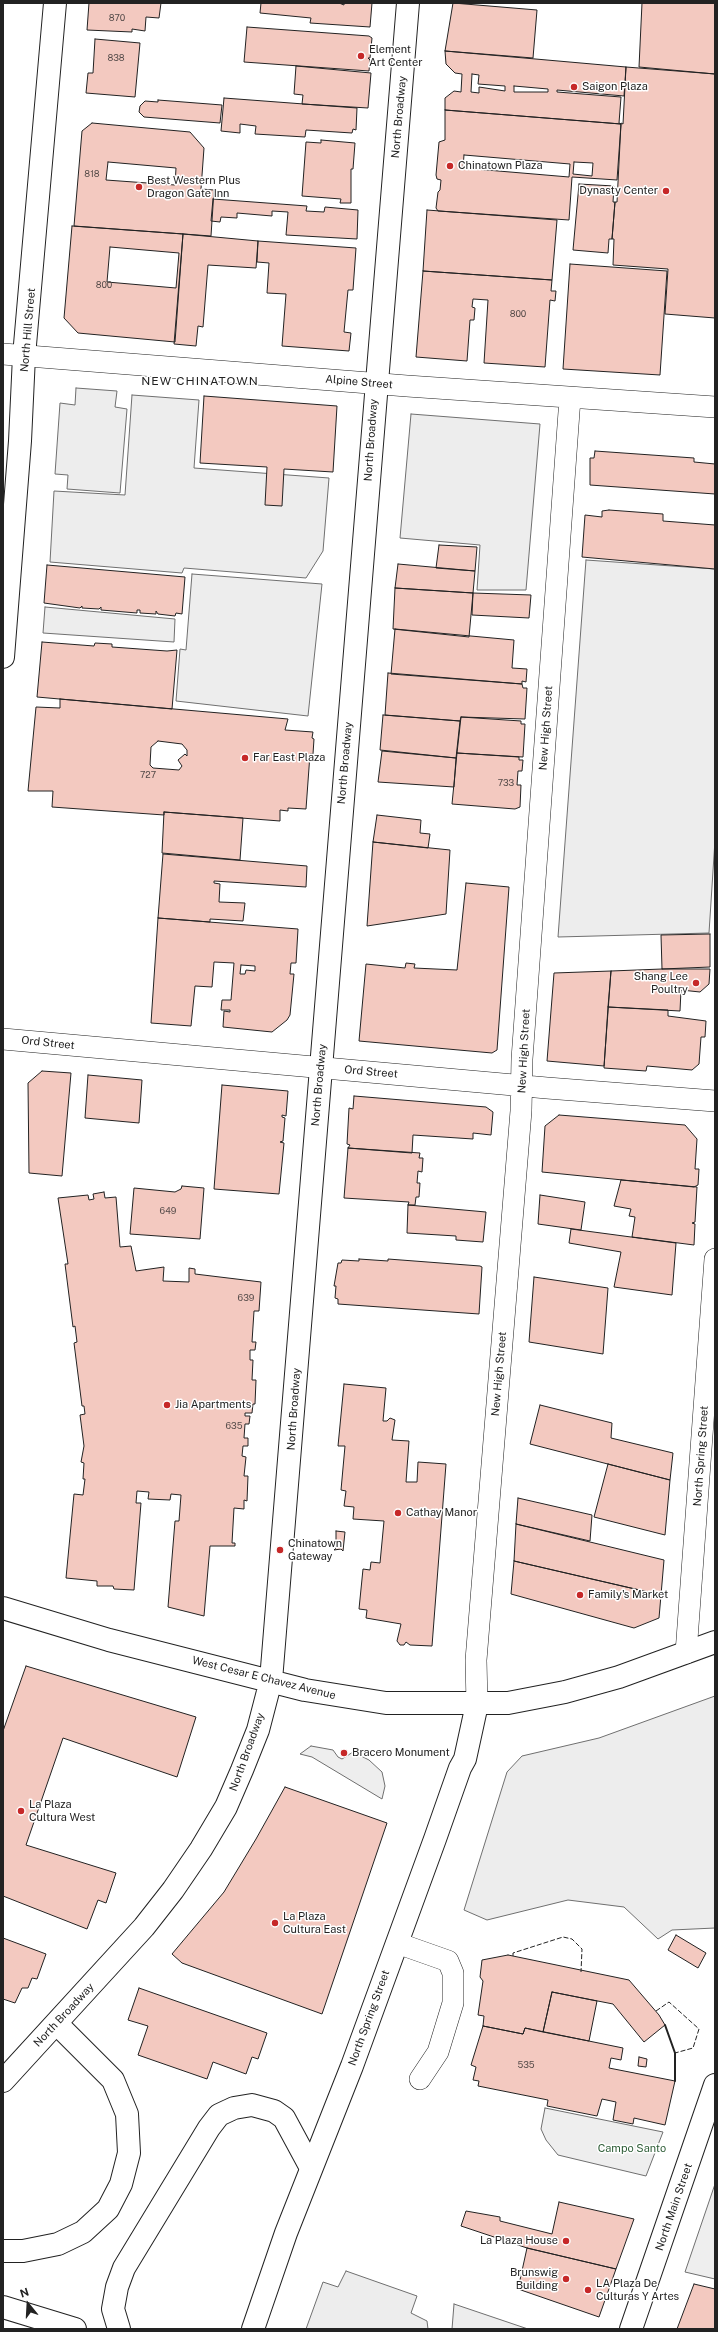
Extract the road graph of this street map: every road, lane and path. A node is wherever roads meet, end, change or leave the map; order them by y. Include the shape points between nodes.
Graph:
1 (55, 3) edge
2 (408, 3) edge
3 (3, 354) edge
4 (24, 356) junction
5 (376, 384) junction
6 (570, 398) junction
7 (715, 408) edge
8 (3, 657) edge
9 (3, 1039) edge
10 (320, 1068) junction
11 (522, 1085) junction
12 (715, 1101) edge
13 (715, 1259) edge
14 (3, 1608) edge
15 (715, 1642) edge
16 (686, 1653) junction
17 (271, 1680) junction
18 (477, 1704) junction
19 (397, 1943) junction
20 (57, 2024) junction
21 (420, 2079) dead end
22 (3, 2081) edge
23 (715, 2085) edge
24 (311, 2168) junction
25 (3, 2251) edge
26 (3, 2307) edge
27 (75, 2329) edge
28 (119, 2329) edge
29 (253, 2329) edge
30 (631, 2329) edge

1 - 4 main road, North Hill Street
2 - 5 main road, North Broadway
3 - 4 street, Alpine Street
4 - 5 street, Alpine Street
4 - 8 main road, North Hill Street
5 - 6 street, Alpine Street
5 - 10 main road, North Broadway
6 - 7 street, Alpine Street
6 - 11 street, New High Street
9 - 10 street, Ord Street
10 - 11 street, Ord Street
10 - 17 main road, North Broadway
11 - 12 street, Ord Street
11 - 18 street, New High Street via 476,1660
13 - 16 street, North Spring Street
14 - 17 main road, West Cesar E Chavez Avenue via 109,1640
15 - 16 main road, West Cesar E Chavez Avenue
16 - 18 main road, West Cesar E Chavez Avenue via 565,1692 508,1703
17 - 18 main road, West Cesar E Chavez Avenue via 315,1692 386,1704
17 - 20 main road, North Broadway via 258,1730 242,1770 226,1807 201,1849 144,1927
18 - 19 main road, North Spring Street via 465,1759
19 - 21 street via 448,1961 453,1974 453,2003 438,2052
19 - 24 main road, North Spring Street
20 - 22 main road, North Broadway
20 - 25 main road via 113,2080 128,2114 129,2153 121,2184 108,2209 83,2232 58,2244 23,2251
23 - 30 main road, North Main Street
24 - 28 main road via 284,2118 274,2111 252,2105 234,2108 219,2115 124,2268 113,2309
24 - 29 main road, North Spring Street
26 - 27 main road

